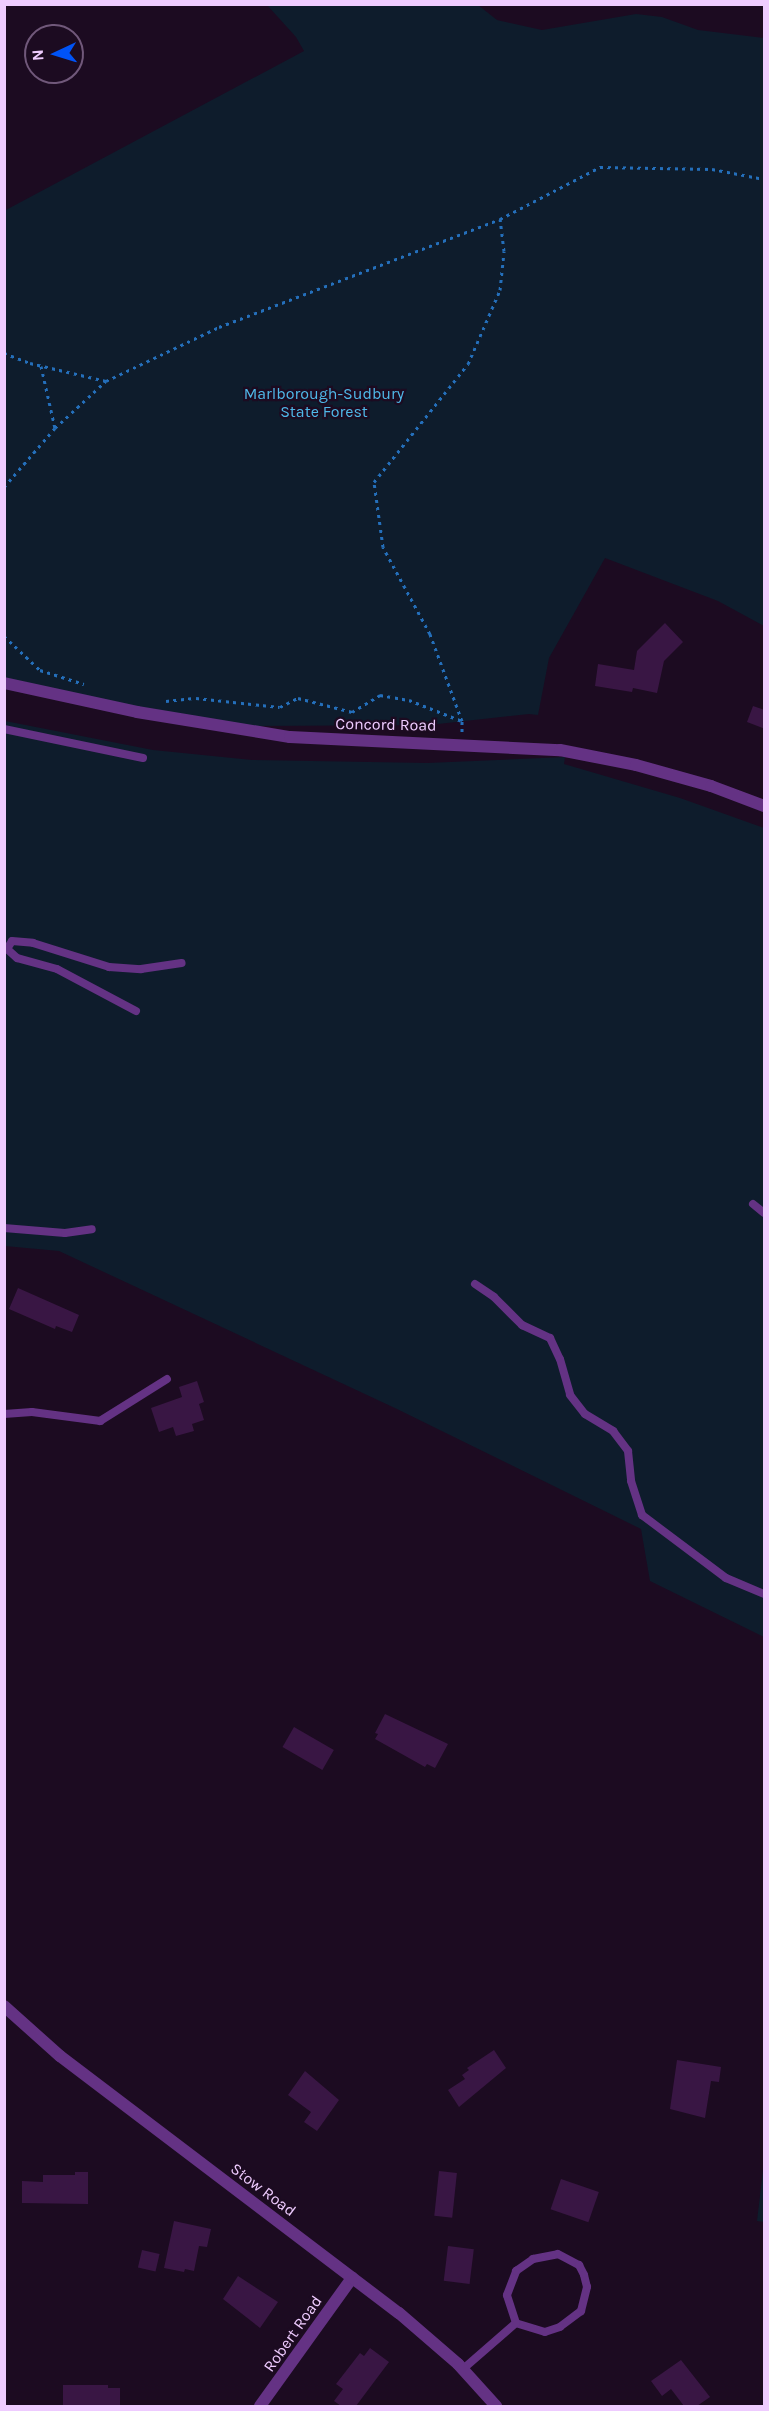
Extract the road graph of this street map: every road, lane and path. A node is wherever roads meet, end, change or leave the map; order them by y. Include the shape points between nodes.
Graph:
1 (765, 179) edge
2 (500, 219) junction
3 (4, 353) edge
4 (41, 366) junction
5 (106, 381) junction
6 (55, 428) junction
7 (4, 487) edge
8 (4, 636) edge
9 (4, 683) edge
10 (86, 684) dead end
11 (164, 701) dead end
12 (462, 721) junction
13 (4, 729) edge
14 (462, 744) junction
15 (142, 758) dead end
16 (765, 806) edge
17 (182, 963) dead end
18 (136, 1011) dead end
19 (753, 1204) dead end
20 (765, 1213) edge
21 (4, 1228) edge
22 (92, 1229) dead end
23 (475, 1284) dead end
24 (167, 1379) dead end
25 (4, 1414) edge
26 (765, 1594) edge
27 (4, 2006) edge
28 (352, 2278) junction
29 (516, 2323) junction
30 (463, 2369) junction
31 (260, 2406) edge
32 (496, 2406) edge

1 - 2 path via 712,169 600,167
2 - 5 path via 219,327
2 - 12 path via 504,251 500,290 468,364 374,482 383,547 430,634
3 - 4 path
4 - 5 path
4 - 6 path
5 - 6 path
6 - 7 path
8 - 10 path via 40,670
9 - 14 street, Concord Road via 137,712 290,737
11 - 12 path via 196,698 280,707 298,698 352,712 380,694 409,700
12 - 14 path
13 - 15 lane
14 - 16 street, Concord Road via 560,750 599,757 674,775
17 - 18 lane via 141,969 109,967 33,943 12,940 7,949 17,958 57,969
19 - 20 lane
21 - 22 lane via 65,1233
23 - 26 lane via 522,1325 550,1338 570,1395 585,1414 613,1431 628,1451 631,1481 642,1515 726,1578
24 - 25 lane via 100,1422 32,1412
27 - 28 street, Stow Road via 60,2056
28 - 30 street, Stow Road
28 - 31 street, Robert Road
29 - 29 lane via 545,2332 560,2327 581,2311 587,2287 579,2265 558,2254 547,2254 523,2264 509,2284 507,2295
29 - 30 lane
30 - 32 street, Stow Road

